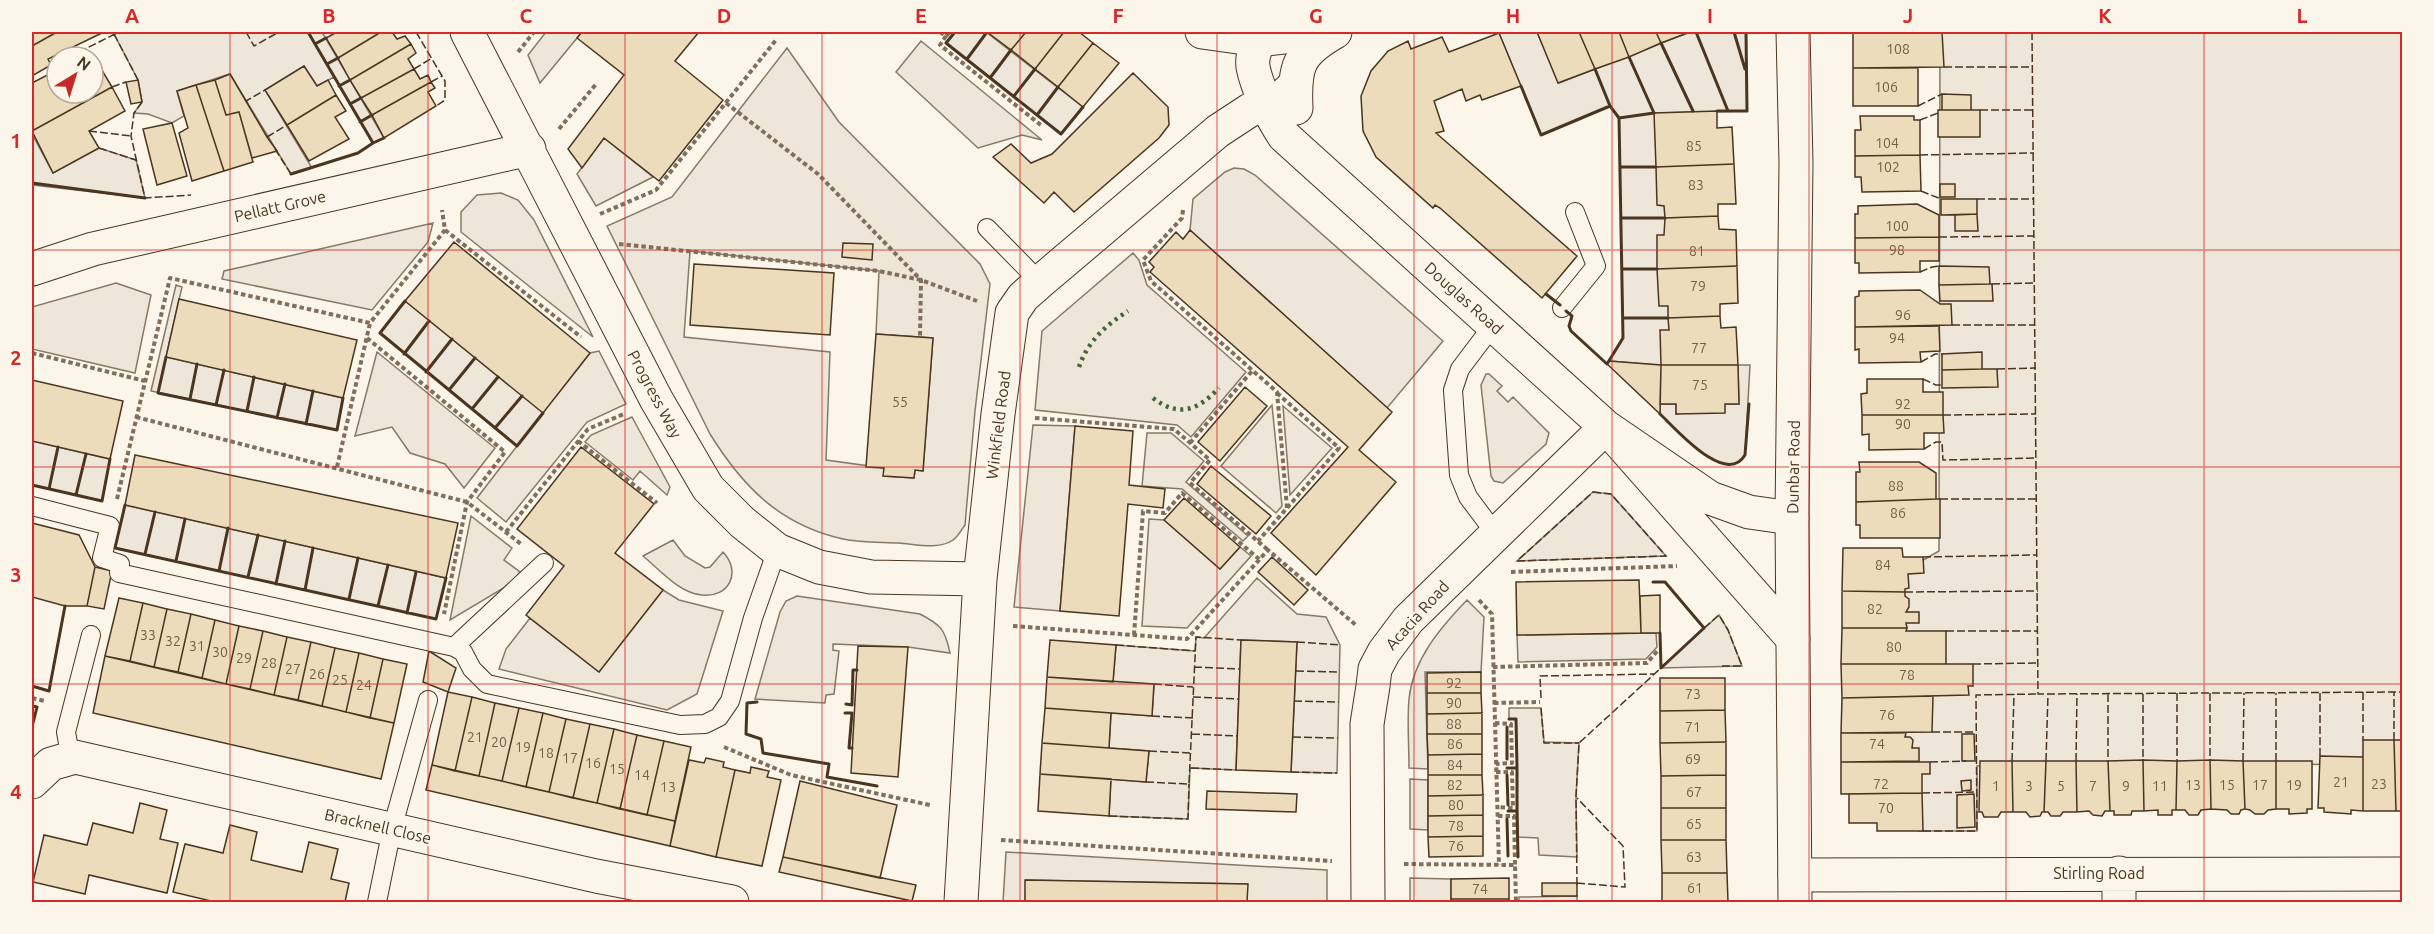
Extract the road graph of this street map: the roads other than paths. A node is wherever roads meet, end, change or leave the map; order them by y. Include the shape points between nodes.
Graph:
1 (467, 32) edge
2 (1204, 32) edge
3 (1328, 32) edge
4 (1335, 32) edge
5 (1793, 32) edge
6 (1259, 46) edge
7 (1295, 85) junction
8 (1266, 104) junction
9 (542, 141) junction
10 (1322, 170) junction
11 (1575, 212) dead end
12 (987, 228) dead end
13 (32, 269) edge
14 (1040, 282) junction
15 (1562, 308) dead end
16 (1494, 324) junction
17 (1606, 427) junction
18 (32, 506) edge
19 (1792, 518) junction
20 (1495, 533) junction
21 (777, 550) junction
22 (544, 563) road end
23 (980, 579) junction
24 (91, 635) dead end
25 (1793, 639) junction
26 (446, 645) junction
27 (428, 700) dead end
28 (56, 759) edge
29 (392, 829) junction
30 (2403, 874) edge
31 (2119, 888) edge
32 (593, 889) edge
33 (1795, 889) edge
34 (377, 903) edge
35 (732, 903) edge
36 (961, 903) edge
37 (1368, 903) edge

1 - 9 street, Progress Way
2 - 6 street
3 - 6 street
4 - 7 street, Douglas Road via 1314,44 1302,57
5 - 19 street, Dunbar Road via 1796,163
6 - 8 street, Douglas Road
7 - 8 street via 1281,98
7 - 10 street, Douglas Road via 1296,111 1302,130
8 - 10 street, Douglas Road via 1284,136
8 - 14 street via 1225,125
9 - 13 street, Pellatt Grove via 93,249
9 - 21 street, Progress Way via 626,339 656,399 708,488
10 - 16 street, Douglas Road
11 - 15 lane via 1596,266
12 - 14 lane
14 - 23 street, Winkfield Road via 1012,313
16 - 17 street, Douglas Road
16 - 20 lane via 1460,369 1453,390 1459,475 1468,497
17 - 19 street, Douglas Road via 1710,498 1749,512
17 - 20 street, Acacia Road
17 - 25 street, Douglas Road
18 - 26 lane via 110,526 102,558 120,564 119,573
19 - 25 street, Dunbar Road
20 - 37 street, Acacia Road via 1394,635 1375,669 1367,724
21 - 23 street, Progress Way via 819,567 871,577
21 - 26 lane via 730,701 719,717 705,724 680,725 487,684 463,652
22 - 26 lane
23 - 36 street, Winkfield Road
24 - 28 lane
25 - 33 street, Dunbar Road
27 - 29 lane
28 - 29 street, Bracknell Close
29 - 32 street, Bracknell Close
29 - 34 lane
30 - 31 street, Stirling Road
31 - 33 street, Stirling Road
32 - 35 street, Bracknell Close

